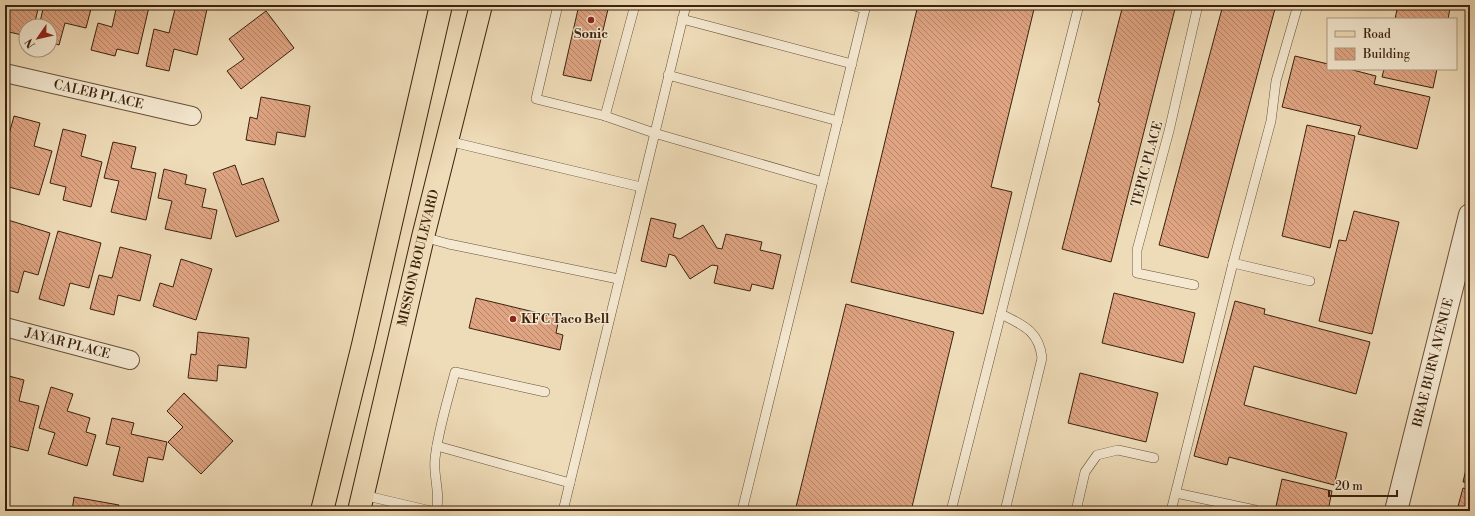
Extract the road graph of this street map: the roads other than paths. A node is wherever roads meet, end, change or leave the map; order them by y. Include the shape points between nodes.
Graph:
1 (441, 5) edge
2 (481, 5) edge
3 (558, 5) edge
4 (634, 5) edge
5 (686, 5) edge
6 (850, 5) edge
7 (1079, 5) edge
8 (1198, 5) edge
9 (1298, 5) edge
10 (865, 7) edge
11 (682, 19) junction
12 (852, 64) junction
13 (5, 73) edge
14 (668, 75) junction
15 (192, 116) dead end
16 (605, 116) junction
17 (838, 121) junction
18 (654, 133) junction
19 (448, 142) junction
20 (823, 182) junction
21 (641, 187) junction
22 (1470, 215) edge
23 (423, 236) junction
24 (1233, 263) junction
25 (618, 279) junction
26 (1310, 281) dead end
27 (1194, 285) dead end
28 (1001, 314) junction
29 (5, 327) edge
30 (130, 360) dead end
31 (545, 392) dead end
32 (437, 446) junction
33 (1154, 458) dead end
34 (570, 483) junction
35 (1176, 493) junction
36 (361, 503) edge
37 (1255, 510) dead end
38 (322, 511) edge
39 (431, 511) edge
40 (436, 511) edge
41 (563, 511) edge
42 (742, 511) edge
43 (951, 511) edge
44 (1005, 511) edge
45 (1076, 511) edge
46 (1171, 511) edge
47 (1396, 511) edge

1 - 38 main road
2 - 19 main road, MISSION BOULEVARD
3 - 16 lane via 536,99
4 - 16 lane
5 - 11 lane
6 - 10 lane
7 - 28 lane
8 - 27 lane, TEPIC PLACE via 1169,131 1137,250 1137,273
9 - 24 lane via 1276,81 1271,121
10 - 12 lane
11 - 12 lane
11 - 14 lane
12 - 17 lane
13 - 15 street, CALEB PLACE
14 - 17 lane
14 - 18 lane
16 - 18 lane
17 - 20 lane
18 - 20 lane
18 - 21 lane
19 - 21 lane
19 - 23 main road, MISSION BOULEVARD
20 - 42 lane
21 - 25 lane
22 - 47 street, BRAE BURN AVENUE
23 - 25 lane via 449,244
23 - 36 main road, MISSION BOULEVARD
24 - 26 lane
24 - 35 lane
25 - 34 lane
28 - 43 lane
28 - 44 lane via 1028,327 1040,345 1042,358
29 - 30 street, JAYAR PLACE
31 - 32 lane via 455,372
32 - 34 lane
32 - 40 lane
33 - 45 lane via 1118,450 1097,455 1085,472
34 - 41 lane
35 - 37 lane
35 - 46 lane
36 - 39 lane

